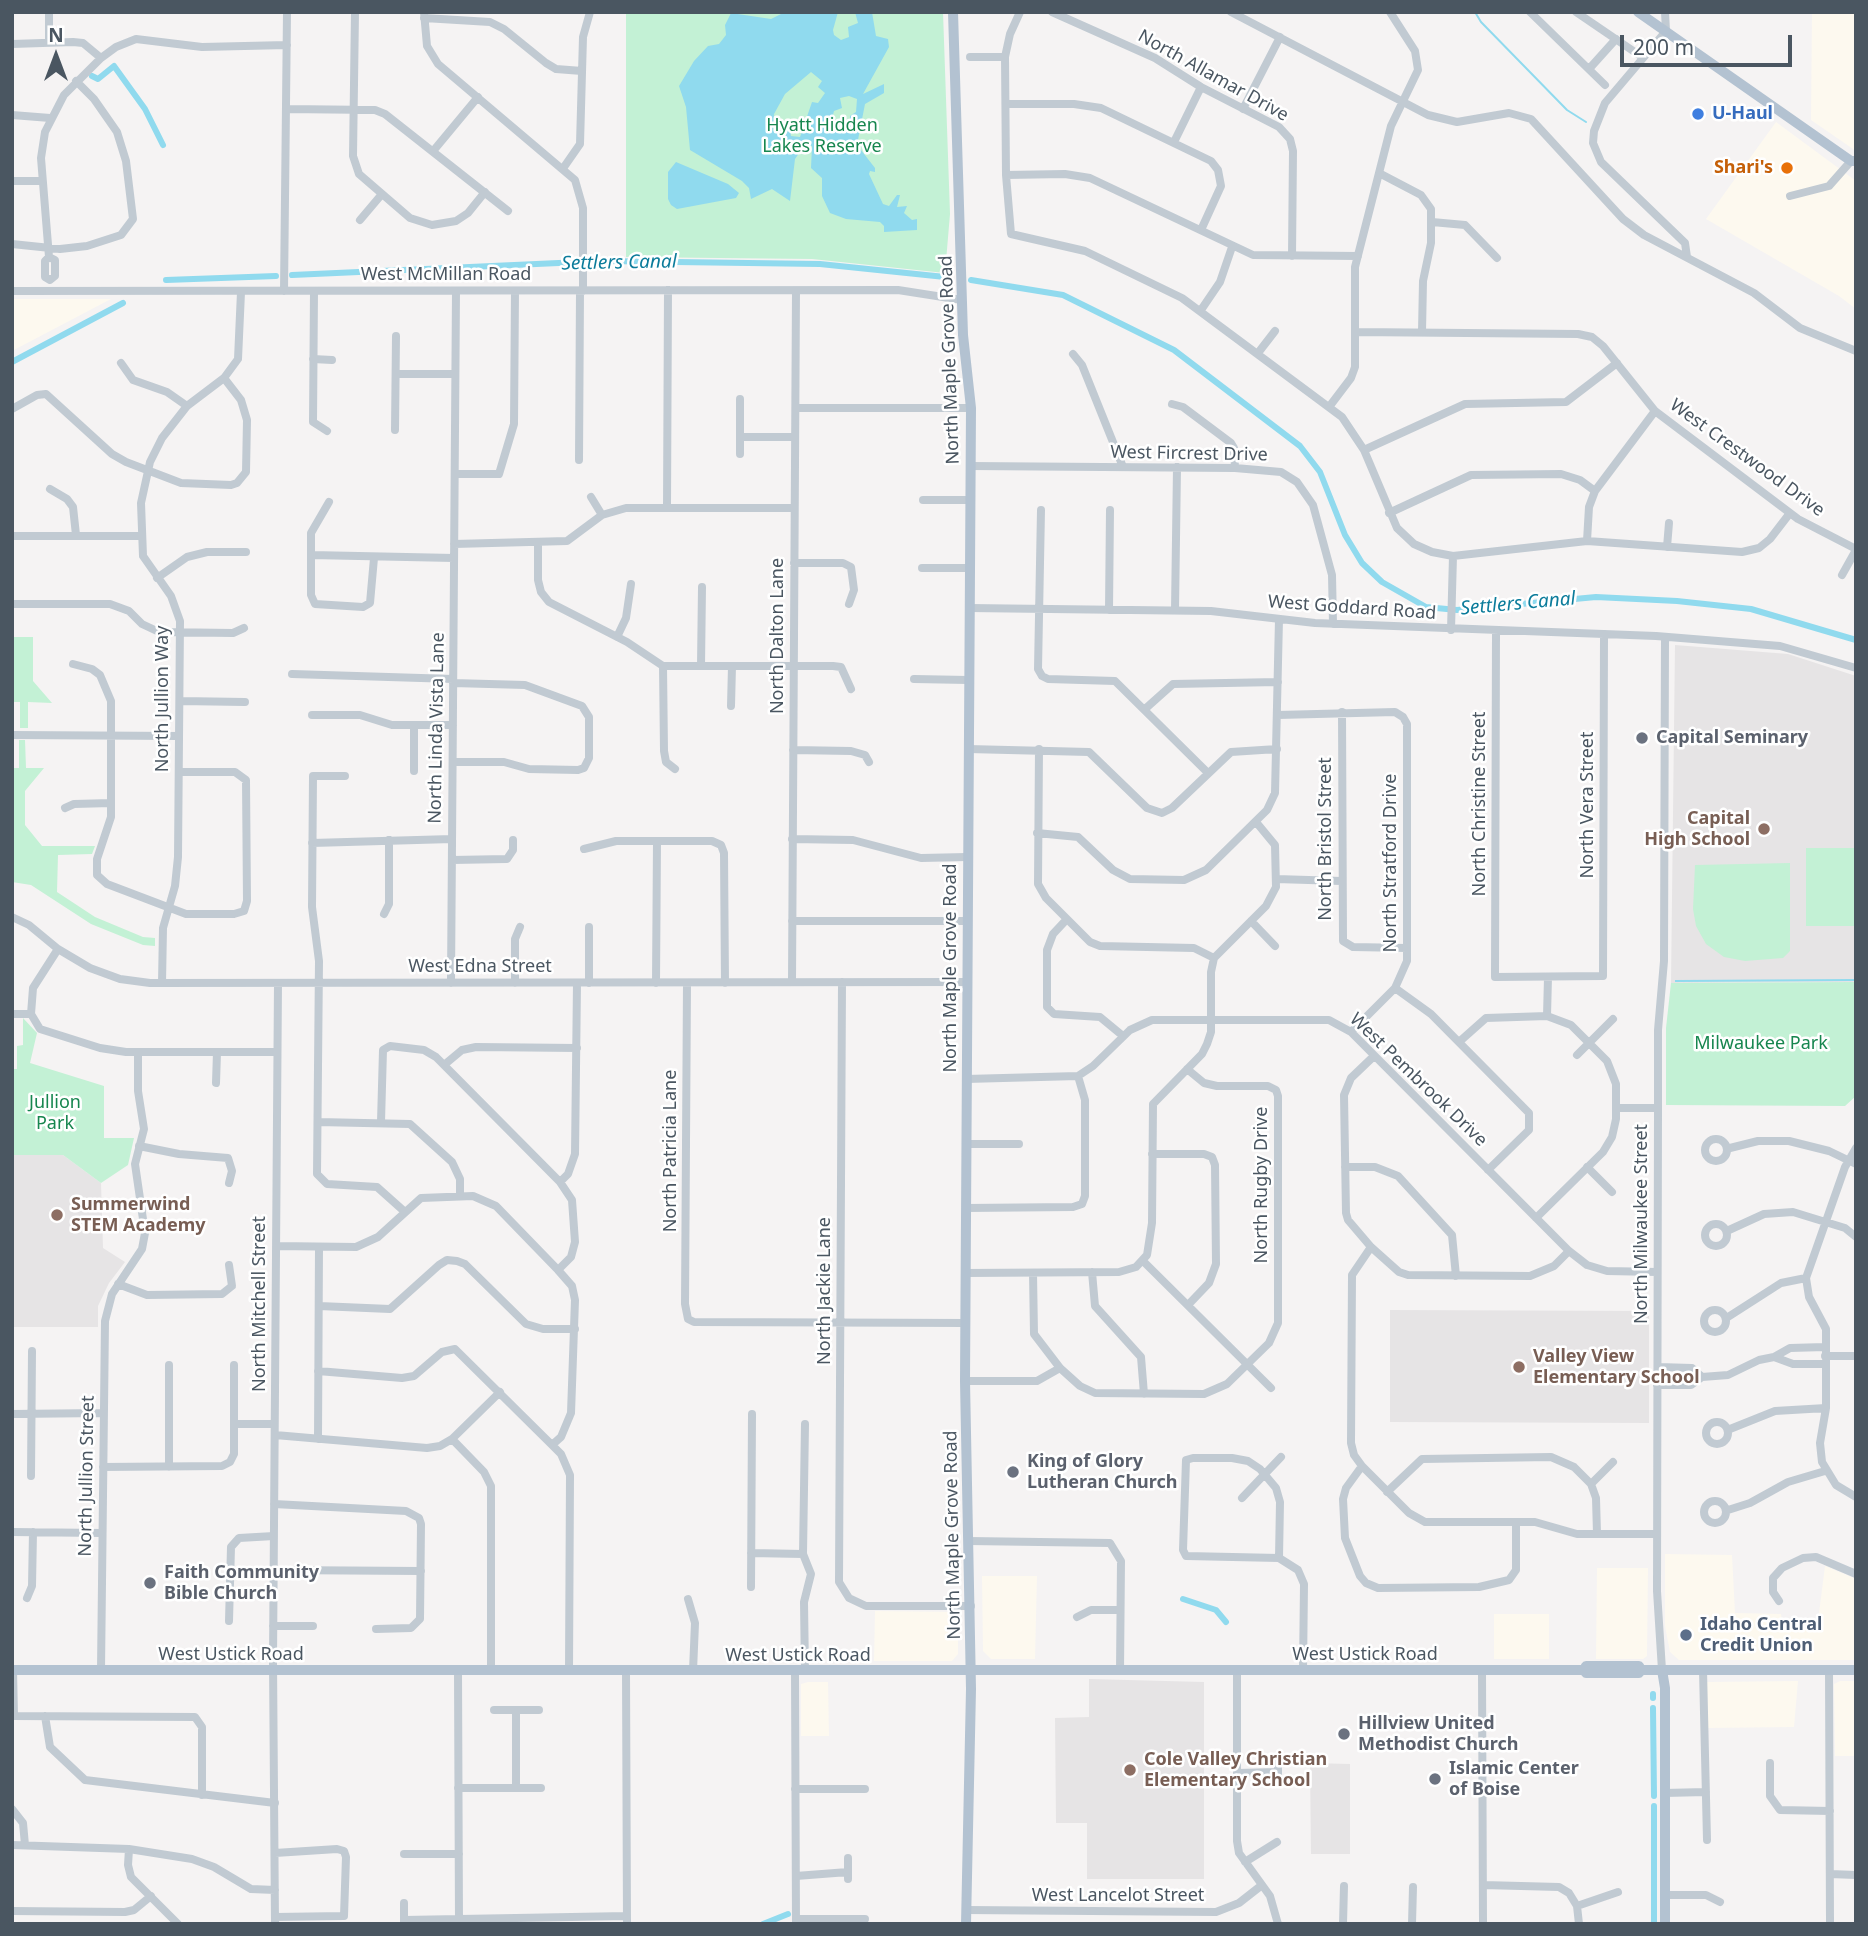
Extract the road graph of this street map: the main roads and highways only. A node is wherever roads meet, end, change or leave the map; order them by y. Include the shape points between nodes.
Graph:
1 (953, 12) edge
2 (1638, 12) edge
3 (1854, 164) edge
4 (13, 1670) edge
5 (1662, 1670) junction
6 (1856, 1670) edge
7 (971, 1672) junction
8 (966, 1924) edge
9 (1665, 1924) edge

1 - 7 main road, North Maple Grove Road via 962,300 971,408 965,1381
2 - 3 main road
4 - 7 main road, West Ustick Road
5 - 6 main road, West Ustick Road
5 - 7 main road, West Ustick Road
5 - 9 main road, North Milwaukee Street
7 - 8 main road, North Maple Grove Road

